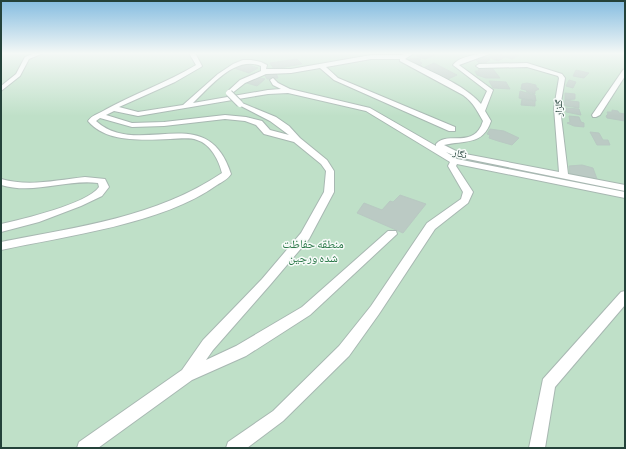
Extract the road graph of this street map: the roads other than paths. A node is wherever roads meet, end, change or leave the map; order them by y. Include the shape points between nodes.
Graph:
1 (19, 74) edge
2 (184, 74) edge
3 (221, 74) edge
4 (259, 74) edge
5 (330, 74) edge
6 (429, 74) edge
7 (468, 74) edge
8 (557, 74) edge
9 (623, 74) edge
10 (273, 80) dead end
11 (1, 89) edge
12 (288, 91) junction
13 (112, 108) junction
14 (184, 108) junction
15 (481, 112) junction
16 (596, 115) dead end
17 (100, 116) junction
18 (452, 130) dead end
19 (296, 140) junction
20 (437, 148) junction
21 (455, 161) junction
22 (564, 175) junction
23 (1, 182) edge
24 (625, 188) edge
25 (625, 195) edge
26 (1, 228) edge
27 (392, 234) dead end
28 (1, 246) edge
29 (625, 296) edge
30 (187, 375) junction
31 (85, 448) edge
32 (234, 448) edge
33 (536, 448) edge

1 - 11 street
2 - 13 street
3 - 14 street
4 - 19 street, bridge via 229,93 240,104 286,128
5 - 18 street via 336,79
6 - 15 street, نگار via 467,94 478,104
7 - 15 street via 490,90
8 - 22 street, گلزار via 562,78 557,108
9 - 16 street
10 - 12 street via 275,84
12 - 14 street via 268,92
12 - 20 street via 368,109
13 - 14 street via 138,114
13 - 17 street
15 - 20 street, نگار via 487,122 486,129 479,136 443,142
17 - 19 street via 132,125 224,117 246,119 259,123 267,132
17 - 28 street via 94,118 94,124 119,135 201,138 209,144 224,164 226,174 214,185 162,208 116,221
19 - 30 street via 324,162 330,171 329,192 305,236 208,345
20 - 21 street
20 - 22 street, نگار via 458,155
21 - 25 street
21 - 32 street via 452,166 468,192 465,201 431,226 375,310 344,351 278,416
22 - 24 street, نگار
23 - 26 street via 17,185 102,180 104,187 99,194 78,204
27 - 30 street via 306,311 241,351
29 - 33 street via 548,384
30 - 31 street

